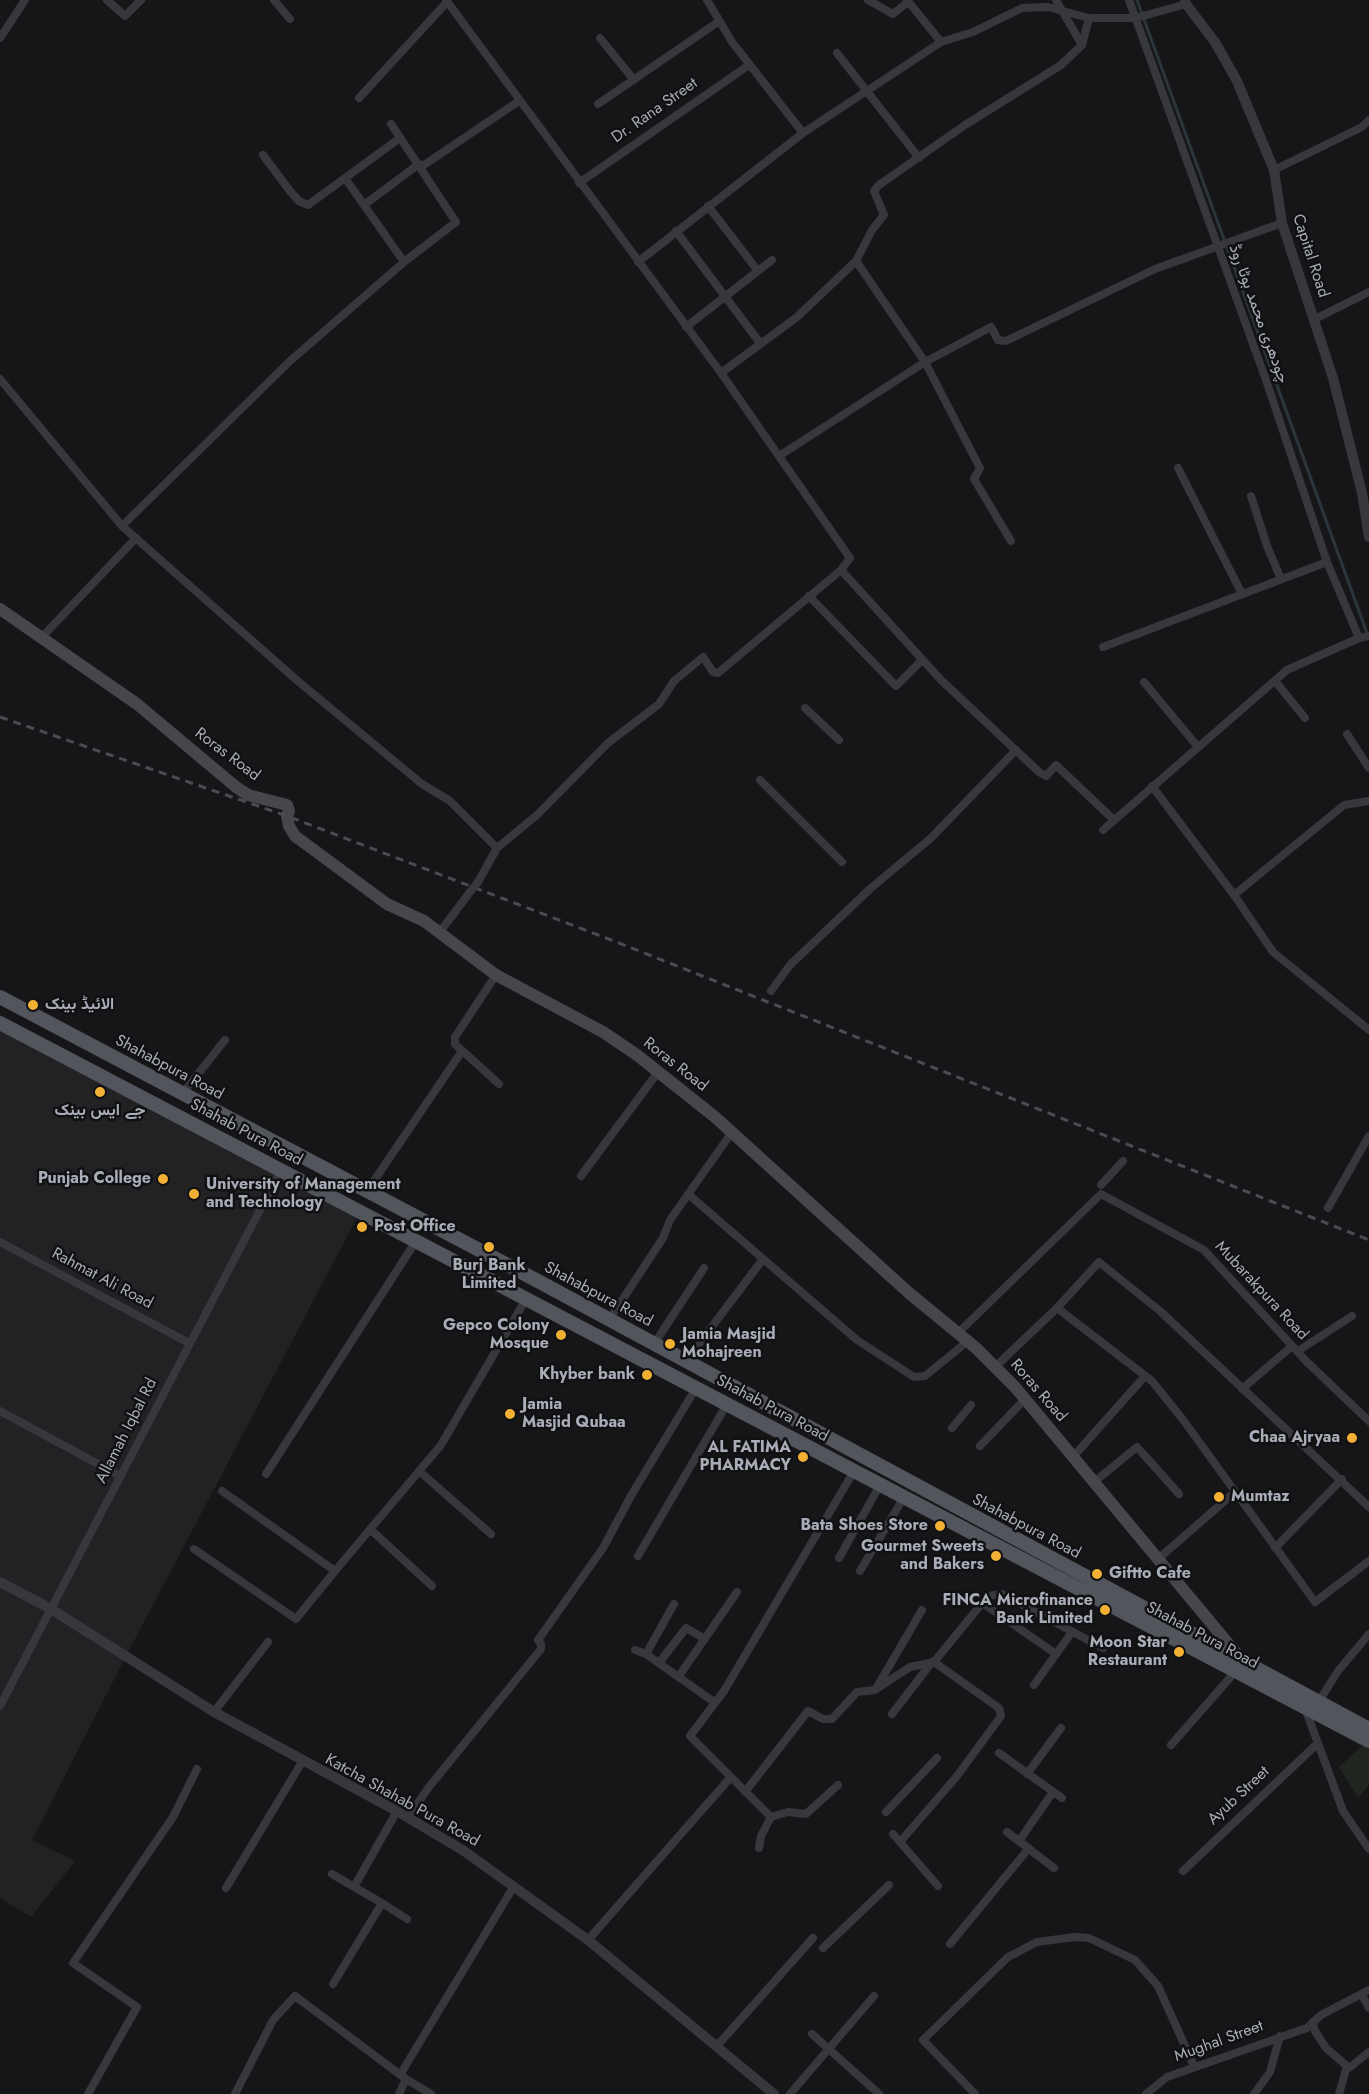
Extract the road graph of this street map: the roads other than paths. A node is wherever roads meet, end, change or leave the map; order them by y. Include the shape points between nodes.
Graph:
1 (25, 0) edge
2 (107, 0) edge
3 (141, 0) edge
4 (274, 0) edge
5 (707, 0) edge
6 (868, 0) edge
7 (1056, 0) edge
8 (1129, 0) edge
9 (447, 1) edge
10 (908, 1) edge
11 (1186, 2) edge
12 (1061, 10) junction
13 (1089, 18) junction
14 (1136, 18) junction
15 (290, 19) dead end
16 (718, 22) junction
17 (0, 38) edge
18 (600, 38) dead end
19 (941, 42) junction
20 (1082, 45) junction
21 (837, 52) dead end
22 (749, 64) junction
23 (634, 80) junction
24 (868, 90) junction
25 (359, 98) dead end
26 (519, 101) junction
27 (598, 104) dead end
28 (1369, 120) edge
29 (391, 124) dead end
30 (803, 133) junction
31 (400, 138) junction
32 (263, 155) dead end
33 (919, 158) junction
34 (420, 166) junction
35 (1274, 170) junction
36 (345, 178) junction
37 (579, 183) junction
38 (364, 205) junction
39 (708, 206) junction
40 (1282, 223) junction
41 (676, 231) junction
42 (1217, 244) junction
43 (772, 260) dead end
44 (856, 261) junction
45 (404, 262) junction
46 (638, 262) junction
47 (758, 270) junction
48 (1369, 292) edge
49 (725, 297) junction
50 (1315, 319) junction
51 (686, 327) junction
52 (760, 343) junction
53 (925, 362) junction
54 (721, 373) junction
55 (0, 379) edge
56 (779, 456) junction
57 (1178, 468) dead end
58 (1365, 491) edge
59 (1251, 496) dead end
60 (122, 526) junction
61 (1369, 537) edge
62 (136, 538) junction
63 (1011, 541) dead end
64 (1327, 562) junction
65 (841, 570) junction
66 (1281, 579) junction
67 (1242, 594) junction
68 (809, 596) junction
69 (0, 609) edge
70 (1369, 636) edge
71 (41, 638) junction
72 (1359, 638) junction
73 (1103, 647) dead end
74 (922, 660) junction
75 (1275, 681) junction
76 (1144, 682) dead end
77 (805, 708) dead end
78 (1305, 718) dead end
79 (1347, 734) dead end
80 (839, 740) dead end
81 (1198, 747) junction
82 (1016, 750) junction
83 (1369, 768) edge
84 (760, 780) dead end
85 (1152, 786) junction
86 (1369, 801) edge
87 (1114, 820) junction
88 (1102, 830) dead end
89 (497, 848) junction
90 (842, 862) dead end
91 (1234, 895) junction
92 (439, 933) junction
93 (496, 975) junction
94 (771, 991) dead end
95 (0, 997) edge
96 (0, 1023) edge
97 (1369, 1030) edge
98 (225, 1040) dead end
99 (462, 1051) junction
100 (658, 1072) junction
101 (499, 1084) dead end
102 (182, 1094) junction
103 (732, 1132) junction
104 (1369, 1136) edge
105 (291, 1151) junction
106 (1123, 1161) dead end
107 (281, 1170) junction
108 (581, 1176) dead end
109 (1101, 1185) dead end
110 (367, 1191) junction
111 (688, 1194) junction
112 (1328, 1208) dead end
113 (416, 1241) junction
114 (0, 1242) edge
115 (763, 1259) junction
116 (704, 1268) dead end
117 (526, 1299) junction
118 (1057, 1308) junction
119 (1352, 1316) dead end
120 (609, 1320) junction
121 (963, 1337) junction
122 (189, 1343) junction
123 (654, 1344) junction
124 (1295, 1348) junction
125 (686, 1361) junction
126 (994, 1366) junction
127 (1145, 1376) junction
128 (696, 1388) junction
129 (1242, 1389) junction
130 (1025, 1399) junction
131 (726, 1404) junction
132 (971, 1405) dead end
133 (0, 1411) edge
134 (1368, 1419) edge
135 (952, 1428) dead end
136 (980, 1446) dead end
137 (843, 1447) junction
138 (1072, 1458) junction
139 (838, 1462) junction
140 (873, 1463) junction
141 (419, 1471) junction
142 (266, 1474) dead end
143 (859, 1474) junction
144 (120, 1476) junction
145 (1342, 1479) junction
146 (1093, 1483) junction
147 (880, 1485) junction
148 (222, 1491) dead end
149 (1235, 1492) junction
150 (1179, 1494) dead end
151 (904, 1497) junction
152 (1369, 1507) edge
153 (370, 1529) junction
154 (491, 1534) dead end
155 (1275, 1548) junction
156 (194, 1549) dead end
157 (638, 1556) dead end
158 (839, 1558) dead end
159 (1158, 1559) junction
160 (1369, 1562) edge
161 (335, 1571) junction
162 (860, 1571) dead end
163 (0, 1582) edge
164 (432, 1586) dead end
165 (737, 1592) dead end
166 (981, 1602) junction
167 (674, 1604) dead end
168 (51, 1609) junction
169 (922, 1610) dead end
170 (1072, 1632) junction
171 (1369, 1635) edge
172 (705, 1639) junction
173 (268, 1642) dead end
174 (1103, 1648) dead end
175 (635, 1650) dead end
176 (646, 1654) junction
177 (1056, 1654) junction
178 (933, 1662) junction
179 (659, 1663) junction
180 (1240, 1668) junction
181 (679, 1676) junction
182 (1034, 1685) dead end
183 (875, 1690) junction
184 (714, 1702) junction
185 (1312, 1705) junction
186 (0, 1706) edge
187 (214, 1712) junction
188 (892, 1714) dead end
189 (1061, 1728) dead end
190 (1369, 1729) edge
191 (1369, 1741) edge
192 (1317, 1744) junction
193 (1171, 1745) dead end
194 (999, 1753) dead end
195 (937, 1758) dead end
196 (302, 1762) junction
197 (197, 1769) dead end
198 (1027, 1774) junction
199 (730, 1778) junction
200 (838, 1785) dead end
201 (745, 1792) junction
202 (1053, 1792) junction
203 (1062, 1798) dead end
204 (397, 1811) junction
205 (886, 1812) dead end
206 (408, 1817) junction
207 (771, 1817) junction
208 (1007, 1832) dead end
209 (893, 1834) dead end
210 (1020, 1841) junction
211 (900, 1842) junction
212 (759, 1848) dead end
213 (1029, 1848) junction
214 (1369, 1849) edge
215 (1054, 1868) dead end
216 (1183, 1871) dead end
217 (332, 1874) dead end
218 (889, 1885) dead end
219 (514, 1886) junction
220 (938, 1886) dead end
221 (354, 1887) junction
222 (226, 1888) dead end
223 (382, 1903) junction
224 (407, 1919) dead end
225 (813, 1938) dead end
226 (588, 1940) junction
227 (950, 1944) dead end
228 (823, 1948) dead end
229 (333, 1984) dead end
230 (1365, 1993) edge
231 (874, 1996) dead end
232 (1369, 2008) edge
233 (1310, 2025) junction
234 (813, 2034) dead end
235 (1280, 2036) junction
236 (716, 2047) junction
237 (828, 2050) junction
238 (1369, 2052) edge
239 (1194, 2066) junction
240 (1349, 2068) dead end
241 (403, 2077) junction
242 (88, 2094) edge
243 (235, 2094) edge
244 (399, 2094) edge
245 (431, 2094) edge
246 (774, 2094) edge
247 (790, 2094) edge
248 (879, 2094) edge
249 (975, 2094) edge
250 (1146, 2094) edge
251 (1254, 2094) edge
252 (1339, 2094) edge

1 - 17 street
2 - 3 street via 125,16
4 - 15 street
5 - 16 street
6 - 10 street via 893,14
7 - 12 street
8 - 14 street, چودھری محمد بوٹا روڈ
9 - 25 street
9 - 26 street
10 - 19 street
11 - 14 street
11 - 35 street, Capital Road via 1237,81
12 - 13 street
12 - 19 street via 1022,8 973,32
12 - 20 street
13 - 14 street
13 - 20 street
14 - 42 street, چودھری محمد بوٹا روڈ
16 - 22 street
16 - 23 street
18 - 23 street
19 - 24 street
20 - 33 street via 1061,65 965,124
21 - 24 street
22 - 30 street
22 - 37 street, Dr. Rana Street
23 - 27 street
24 - 30 street
24 - 33 street
26 - 34 street
26 - 37 street
28 - 35 street
29 - 31 street
30 - 39 street
31 - 34 street
31 - 36 street
32 - 36 street via 304,204 313,202
33 - 44 street via 874,188 884,215
34 - 38 street
34 - 45 street via 456,222
35 - 40 street, Capital Road
36 - 38 street
37 - 46 street
38 - 45 street
39 - 41 street
39 - 47 street
40 - 42 street
40 - 50 street, Capital Road
41 - 46 street
41 - 49 street
42 - 53 street via 1155,269 1006,341 998,340 991,327
42 - 64 street, چودھری محمد بوٹا روڈ
43 - 47 street
44 - 52 street via 804,311
44 - 53 street
45 - 60 street via 290,361
46 - 51 street
47 - 49 street
48 - 50 street
49 - 51 street
49 - 52 street
50 - 58 street, Capital Road
51 - 54 street
52 - 54 street
53 - 56 street
53 - 63 street via 980,468 974,479
54 - 56 street
55 - 60 street
56 - 65 street via 849,555
57 - 67 street
58 - 61 street, Capital Road
59 - 66 street
60 - 62 street
62 - 71 street
62 - 89 street via 299,682 422,784 450,801
64 - 66 street
64 - 72 street, چودھری محمد بوٹا روڈ
65 - 68 street
65 - 74 street
66 - 67 street
67 - 73 street
68 - 74 street via 896,686
68 - 89 street via 718,673 703,657 674,681 659,704 608,743 537,815
69 - 71 main road, Roras Road
70 - 72 street
71 - 92 main road, Roras Road via 137,704 236,787 249,795 287,805 289,826 299,839 387,904 424,921
72 - 75 street via 1287,670
74 - 82 street
75 - 78 street
75 - 81 street
76 - 81 street
77 - 80 street
79 - 83 street
81 - 85 street
82 - 87 street via 1043,776 1056,765
82 - 94 street via 931,838 871,888 790,965
84 - 90 street
85 - 87 street
85 - 91 street
86 - 91 street via 1344,805
87 - 88 street
89 - 92 street, bridge via 478,882
91 - 97 street via 1273,952
92 - 93 main road, Roras Road
93 - 99 street via 455,1037 455,1044
93 - 100 main road, Roras Road via 603,1032
95 - 102 main road, Shahabpura Road
96 - 107 main road, Shahab Pura Road
98 - 102 street
99 - 101 street
99 - 110 street
100 - 103 main road, Roras Road
100 - 108 street
102 - 105 main road, Shahabpura Road
103 - 111 street
103 - 121 main road, Roras Road
104 - 112 street
105 - 107 main road
105 - 110 main road, Shahabpura Road
106 - 109 street
107 - 113 main road, Shahab Pura Road
107 - 122 street, Allamah Iqbal Rd
110 - 120 main road, Shahabpura Road
111 - 115 street
111 - 120 street
113 - 117 main road, Shahab Pura Road
113 - 142 street
114 - 122 street, Rahmat Ali Road
115 - 121 street via 857,1340 914,1377 925,1376
115 - 125 street
116 - 123 street
117 - 128 main road, Shahab Pura Road
117 - 141 street via 441,1445
118 - 126 street
118 - 127 street
118 - 129 street via 1100,1263 1160,1311
119 - 124 street
120 - 123 main road, Shahabpura Road
121 - 124 street, Mubarakpura Road via 1101,1194 1204,1250
121 - 126 main road, Roras Road
122 - 144 street, Allamah Iqbal Rd
123 - 125 main road, Shahabpura Road
124 - 129 street
124 - 134 street, Mubarakpura Road
125 - 137 main road, Shahabpura Road
126 - 130 main road, Roras Road
127 - 138 street
127 - 149 street via 1184,1420
128 - 131 main road, Shahab Pura Road
128 - 206 street via 603,1548 538,1641 541,1649
129 - 145 street
130 - 136 street
130 - 138 main road, Roras Road
131 - 139 main road, Shahab Pura Road
131 - 157 street
132 - 135 street
133 - 144 street
137 - 139 main road via 845,1454
137 - 140 main road, Shahabpura Road
138 - 146 main road, Roras Road
139 - 143 main road, Shahab Pura Road
140 - 143 main road
140 - 180 main road, Shahabpura Road
141 - 153 street
141 - 154 street
143 - 147 main road, Shahab Pura Road
143 - 184 street
144 - 168 street, Allamah Iqbal Rd
145 - 152 street
145 - 155 street
146 - 150 street via 1137,1447
146 - 159 main road, Roras Road
147 - 151 main road, Shahab Pura Road
147 - 158 street
148 - 161 street
149 - 155 street
149 - 159 street
151 - 162 street
151 - 180 main road, Shahab Pura Road
153 - 161 street
153 - 164 street
155 - 160 street via 1316,1602
156 - 161 street via 296,1619
159 - 180 main road, Roras Road
163 - 168 street, Katcha Shahab Pura Road
165 - 172 street
166 - 170 street via 988,1596 1002,1594
166 - 177 street
166 - 178 street
167 - 176 street
168 - 186 street, Allamah Iqbal Rd
168 - 187 street, Katcha Shahab Pura Road
169 - 183 street
170 - 174 street
170 - 177 street
171 - 185 street
172 - 179 street via 687,1628
172 - 181 street
173 - 187 street
175 - 176 street
176 - 179 street
177 - 182 street
178 - 183 street via 910,1667
178 - 188 street
178 - 211 street via 999,1708 1000,1716 957,1776
179 - 181 street
180 - 185 main road, Shahab Pura Road
180 - 193 street
181 - 184 street
183 - 201 street via 857,1692 827,1721 808,1711
184 - 199 street via 690,1736
185 - 190 main road
185 - 191 main road, Shahab Pura Road
185 - 192 street
187 - 196 street, Katcha Shahab Pura Road
189 - 198 street
192 - 214 street via 1343,1811
192 - 216 street, Ayub Street
194 - 198 street
195 - 205 street
196 - 204 street, Katcha Shahab Pura Road
196 - 222 street
197 - 242 street via 173,1817 73,1963 137,2007
198 - 202 street
199 - 201 street
199 - 226 street
200 - 207 street via 806,1814 788,1812
201 - 207 street
202 - 203 street
202 - 210 street
204 - 206 street, Katcha Shahab Pura Road
204 - 221 street
206 - 219 street, Katcha Shahab Pura Road
207 - 212 street
208 - 210 street
209 - 211 street
210 - 213 street
211 - 220 street
213 - 215 street
213 - 227 street
217 - 221 street
218 - 228 street
219 - 226 street, Katcha Shahab Pura Road
219 - 241 street via 432,2017
221 - 223 street
223 - 224 street
223 - 229 street
225 - 236 street
226 - 236 street, Katcha Shahab Pura Road
230 - 232 street
230 - 233 street, Mughal Street
231 - 237 street
233 - 235 street, Mughal Street
233 - 252 street via 1326,2048 1347,2066
234 - 237 street
235 - 239 street, Mughal Street
235 - 251 street via 1270,2072
236 - 246 street, Katcha Shahab Pura Road
237 - 247 street
237 - 248 street
238 - 240 street
239 - 249 street via 1158,1986 1135,1960 1089,1938 1076,1937 1037,1942 1008,1957 923,2040
239 - 250 street, Mughal Street via 1167,2077
241 - 243 street via 295,1996 273,2020
241 - 244 street
241 - 245 street

